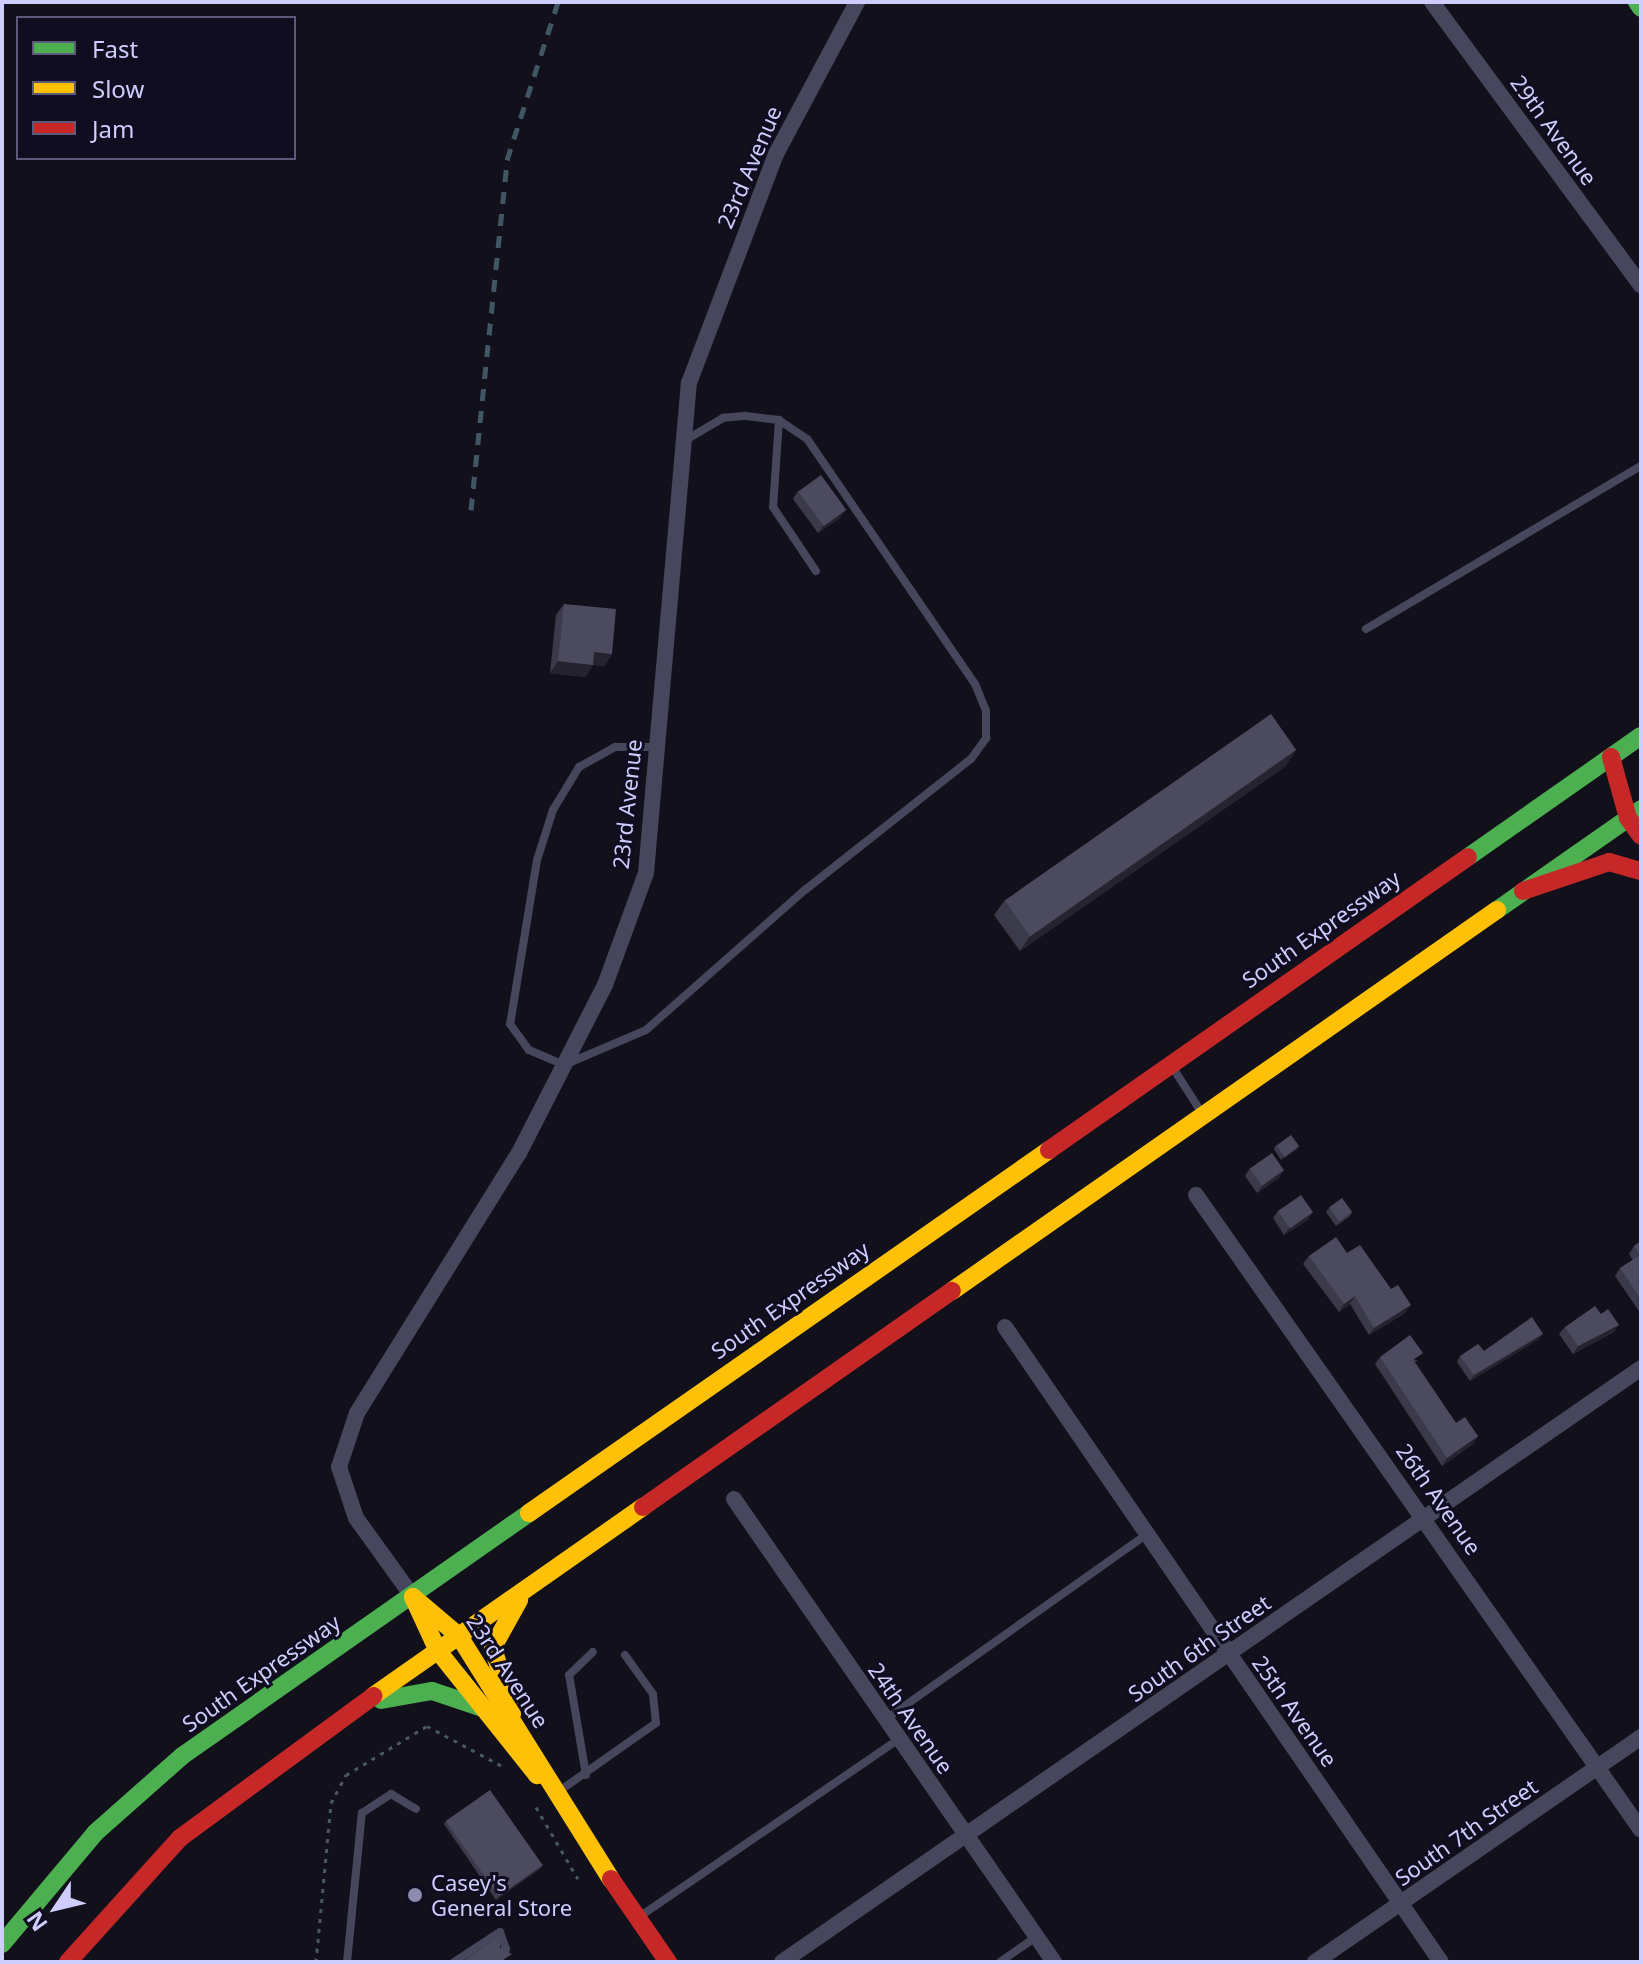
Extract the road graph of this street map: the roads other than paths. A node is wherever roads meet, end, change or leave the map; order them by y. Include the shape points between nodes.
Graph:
1 (857, 2) edge
2 (1432, 2) edge
3 (1637, 2) edge
4 (1641, 8) edge
5 (1641, 285) edge
6 (779, 420) junction
7 (684, 441) junction
8 (1641, 466) edge
9 (816, 571) dead end
10 (1366, 629) dead end
11 (1641, 736) edge
12 (657, 747) junction
13 (1611, 757) junction
14 (1641, 782) edge
15 (1635, 814) edge
16 (1641, 836) edge
17 (1641, 871) edge
18 (1523, 891) junction
19 (1170, 1064) junction
20 (564, 1065) junction
21 (1204, 1116) junction
22 (1196, 1195) dead end
23 (1005, 1327) dead end
24 (1641, 1368) edge
25 (734, 1499) dead end
26 (1425, 1518) junction
27 (1147, 1534) junction
28 (536, 1581) junction
29 (413, 1597) junction
30 (459, 1636) junction
31 (438, 1651) junction
32 (593, 1652) dead end
33 (1229, 1654) junction
34 (625, 1655) dead end
35 (480, 1707) junction
36 (512, 1714) junction
37 (341, 1718) junction
38 (885, 1719) junction
39 (1641, 1737) edge
40 (899, 1739) junction
41 (1598, 1767) junction
42 (586, 1775) junction
43 (551, 1790) junction
44 (416, 1809) dead end
45 (1641, 1830) edge
46 (966, 1835) junction
47 (1401, 1903) junction
48 (638, 1918) junction
49 (1037, 1937) junction
50 (2, 1944) edge
51 (497, 1955) edge
52 (68, 1962) edge
53 (347, 1962) edge
54 (454, 1962) edge
55 (668, 1962) edge
56 (782, 1962) edge
57 (1000, 1962) edge
58 (1054, 1962) edge
59 (1315, 1962) edge
60 (1441, 1962) edge

1 - 7 street, 23rd Avenue via 776,154 689,383
2 - 5 street, 29th Avenue
3 - 4 main road
6 - 7 lane via 723,418
6 - 9 lane via 773,507
6 - 20 lane via 807,439 833,472 975,684 986,711 986,738 962,766 805,890 646,1030
7 - 12 street, 23rd Avenue
8 - 10 lane
11 - 13 main road, South Expressway
12 - 20 street, 23rd Avenue via 646,873 605,985
12 - 20 lane via 615,747 579,767 553,810 537,860 510,1024 529,1050
13 - 14 main road
13 - 15 main road
13 - 19 main road, South Expressway
15 - 16 main road
15 - 18 main road
17 - 18 main road via 1609,862 1580,867
18 - 21 main road
19 - 21 lane
19 - 29 main road, South Expressway
20 - 29 street, 23rd Avenue via 519,1153 357,1413 339,1467 356,1518
21 - 28 main road
22 - 26 street, 26th Avenue
23 - 27 street, 25th Avenue
24 - 26 street, South 6th Street
25 - 38 street, 24th Avenue
26 - 33 street, South 6th Street
26 - 41 street, 26th Avenue
27 - 33 street, 25th Avenue
27 - 38 lane
28 - 30 main road
28 - 36 main road via 493,1647
29 - 30 main road, 23rd Avenue
29 - 31 main road, 23rd Avenue
29 - 50 main road, South Expressway via 135,1794
30 - 31 main road
30 - 36 main road, 23rd Avenue
31 - 35 main road, 23rd Avenue
31 - 37 main road
32 - 42 lane via 569,1675
33 - 46 street, South 6th Street
33 - 47 street, 25th Avenue
34 - 42 lane via 653,1694 656,1723
35 - 37 main road via 416,1690
35 - 43 main road, 23rd Avenue
36 - 43 main road, 23rd Avenue
37 - 52 main road via 180,1838
38 - 40 street, 24th Avenue
39 - 41 street, South 7th Street
40 - 46 street, 24th Avenue
40 - 48 lane
41 - 45 street, 26th Avenue
41 - 47 street, South 7th Street
42 - 43 lane
43 - 48 main road, 23rd Avenue
44 - 53 lane via 391,1794 362,1813
46 - 49 street, 24th Avenue
46 - 56 street, South 6th Street
47 - 59 street, South 7th Street
47 - 60 street, 25th Avenue
48 - 55 main road, 23rd Avenue
49 - 57 lane
49 - 58 street, 24th Avenue
51 - 54 lane via 506,1949 500,1932

